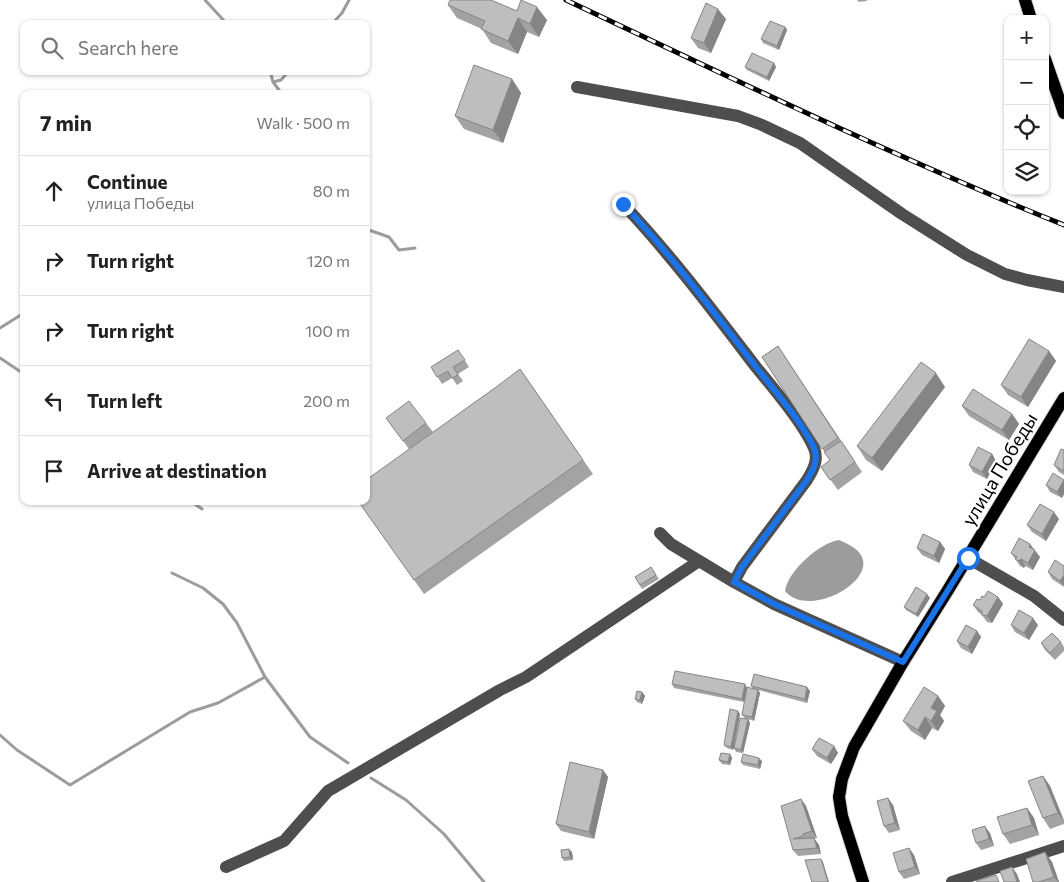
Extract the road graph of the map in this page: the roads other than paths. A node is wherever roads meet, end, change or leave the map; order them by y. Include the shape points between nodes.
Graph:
1 (1025, 0) edge
2 (1030, 15) edge
3 (1045, 60) edge
4 (577, 88) dead end
5 (1064, 113) edge
6 (623, 204) dead end
7 (1064, 287) edge
8 (1064, 399) edge
9 (660, 533) dead end
10 (968, 558) junction
11 (699, 561) junction
12 (734, 582) junction
13 (1064, 620) edge
14 (903, 662) junction
15 (1064, 846) edge
16 (226, 867) dead end
17 (863, 882) edge
18 (952, 882) edge

1 - 2 main road
3 - 5 main road
4 - 7 street via 738,116 762,125 800,143 967,255 1005,274
6 - 12 street via 704,298 780,398 814,449 814,468 807,480
8 - 10 main road, улица Победы
9 - 11 street via 671,544
10 - 13 street via 1034,596
10 - 14 main road, улица Победы
11 - 12 street
11 - 16 street via 526,677 328,791 284,841
12 - 14 street via 774,604
14 - 17 main road, улица Победы via 854,747 842,779 839,797 842,816
15 - 18 street

